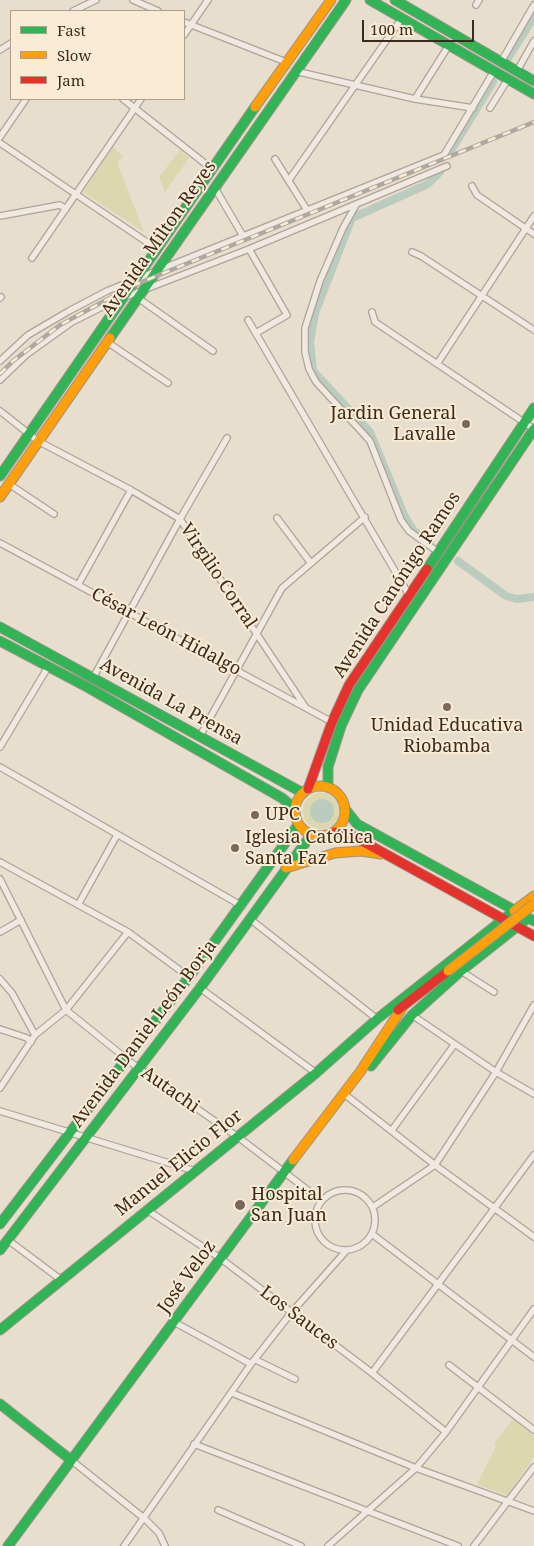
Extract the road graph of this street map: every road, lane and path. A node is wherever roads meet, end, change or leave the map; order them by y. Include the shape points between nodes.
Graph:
1 (96, 0) edge
2 (133, 0) edge
3 (208, 0) edge
4 (331, 0) edge
5 (346, 0) edge
6 (370, 0) edge
7 (394, 0) edge
8 (534, 5) edge
9 (141, 8) edge
10 (75, 10) edge
11 (402, 18) junction
12 (185, 22) edge
13 (190, 25) junction
14 (185, 33) edge
15 (534, 41) edge
16 (449, 46) junction
17 (286, 62) junction
18 (501, 62) junction
19 (295, 71) junction
20 (494, 71) junction
21 (517, 71) junction
22 (508, 79) junction
23 (534, 81) edge
24 (355, 85) junction
25 (534, 94) edge
26 (415, 99) junction
27 (25, 100) edge
28 (125, 100) edge
29 (141, 100) edge
30 (136, 107) junction
31 (473, 108) junction
32 (490, 108) dead end
33 (0, 137) edge
34 (0, 143) edge
35 (275, 159) dead end
36 (447, 166) dead end
37 (212, 169) junction
38 (289, 180) junction
39 (472, 186) dead end
40 (215, 188) junction
41 (76, 194) junction
42 (357, 203) junction
43 (66, 209) junction
44 (307, 210) junction
45 (0, 216) edge
46 (534, 216) edge
47 (526, 228) junction
48 (534, 234) edge
49 (243, 236) junction
50 (157, 248) junction
51 (249, 249) junction
52 (412, 252) dead end
53 (32, 258) dead end
54 (156, 271) junction
55 (137, 278) junction
56 (144, 288) junction
57 (481, 296) junction
58 (125, 297) junction
59 (138, 298) junction
60 (372, 312) dead end
61 (248, 320) dead end
62 (534, 330) edge
63 (256, 333) junction
64 (107, 342) junction
65 (213, 351) dead end
66 (0, 361) edge
67 (437, 364) junction
68 (0, 380) edge
69 (168, 384) dead end
70 (534, 408) edge
71 (0, 411) edge
72 (525, 422) junction
73 (534, 429) edge
74 (28, 434) junction
75 (227, 438) dead end
76 (38, 441) junction
77 (0, 476) edge
78 (9, 484) junction
79 (131, 490) junction
80 (0, 497) edge
81 (54, 514) dead end
82 (365, 517) junction
83 (277, 518) dead end
84 (180, 519) junction
85 (0, 543) edge
86 (438, 552) junction
87 (310, 562) junction
88 (78, 585) junction
89 (409, 595) junction
90 (130, 613) junction
91 (0, 627) edge
92 (256, 633) junction
93 (0, 641) edge
94 (48, 667) junction
95 (236, 669) junction
96 (94, 678) junction
97 (306, 708) junction
98 (332, 722) junction
99 (200, 736) junction
100 (0, 748) edge
101 (0, 767) edge
102 (328, 787) junction
103 (305, 791) junction
104 (295, 809) junction
105 (345, 809) junction
106 (298, 825) junction
107 (335, 832) junction
108 (117, 835) junction
109 (311, 836) junction
110 (386, 854) junction
111 (0, 862) edge
112 (286, 868) junction
113 (0, 879) edge
114 (534, 896) edge
115 (534, 904) edge
116 (78, 905) junction
117 (242, 906) junction
118 (514, 911) junction
119 (532, 917) edge
120 (503, 918) junction
121 (250, 919) junction
122 (22, 920) junction
123 (517, 926) junction
124 (0, 932) edge
125 (128, 932) junction
126 (534, 936) edge
127 (461, 970) junction
128 (189, 977) junction
129 (0, 979) edge
130 (200, 988) junction
131 (494, 992) dead end
132 (534, 1005) edge
133 (402, 1008) junction
134 (66, 1010) junction
135 (412, 1015) junction
136 (376, 1019) junction
137 (0, 1029) edge
138 (35, 1035) junction
139 (31, 1042) junction
140 (454, 1044) junction
141 (126, 1057) junction
142 (329, 1060) junction
143 (138, 1068) junction
144 (360, 1072) junction
145 (496, 1072) junction
146 (316, 1073) junction
147 (0, 1088) edge
148 (342, 1092) junction
149 (534, 1094) edge
150 (0, 1111) edge
151 (392, 1130) junction
152 (69, 1133) junction
153 (238, 1137) junction
154 (85, 1138) junction
155 (534, 1155) edge
156 (435, 1165) junction
157 (195, 1171) junction
158 (286, 1172) junction
159 (322, 1201) junction
160 (373, 1207) junction
161 (494, 1208) junction
162 (148, 1210) junction
163 (0, 1224) edge
164 (372, 1234) junction
165 (534, 1237) edge
166 (8, 1240) junction
167 (0, 1250) edge
168 (346, 1251) junction
169 (220, 1258) junction
170 (60, 1279) junction
171 (438, 1285) junction
172 (534, 1309) edge
173 (291, 1313) junction
174 (174, 1322) junction
175 (0, 1330) edge
176 (511, 1339) junction
177 (534, 1356) edge
178 (254, 1362) junction
179 (448, 1365) dead end
180 (372, 1373) junction
181 (295, 1379) dead end
182 (478, 1386) junction
183 (232, 1393) junction
184 (0, 1405) edge
185 (534, 1430) edge
186 (446, 1432) junction
187 (194, 1444) junction
188 (70, 1460) junction
189 (534, 1467) edge
190 (416, 1468) junction
191 (508, 1501) junction
192 (218, 1510) dead end
193 (534, 1511) edge
194 (368, 1512) junction
195 (145, 1519) junction
196 (8, 1546) edge
197 (124, 1546) edge
198 (165, 1546) edge
199 (301, 1546) edge
200 (328, 1546) edge
201 (458, 1546) edge
202 (474, 1546) edge

1 - 10 street
2 - 9 street
3 - 13 street
4 - 17 street, Avenida Milton Reyes
5 - 19 street, Avenida Milton Reyes
6 - 11 street
7 - 18 street
8 - 18 street
11 - 16 street
11 - 24 street
12 - 13 street
13 - 14 street
13 - 17 street
15 - 21 street
16 - 20 street
16 - 26 street
17 - 37 street, Avenida Milton Reyes
18 - 21 street
19 - 24 street
19 - 40 street, Avenida Milton Reyes
20 - 22 street
20 - 31 street
21 - 23 street
22 - 25 street
22 - 32 street
24 - 26 street
24 - 38 street via 329,127
26 - 31 street
27 - 33 street
28 - 30 street
29 - 30 street
30 - 37 street
30 - 41 street
31 - 44 street via 444,155
34 - 41 street
35 - 38 street
36 - 42 street
37 - 50 street, Avenida Milton Reyes
38 - 44 street
39 - 47 street via 477,195
40 - 49 street
40 - 54 street, Avenida Milton Reyes
41 - 43 street
41 - 50 street
42 - 51 street
42 - 86 street via 324,272 305,328 305,352 316,382 370,441 401,520 409,531
43 - 45 street via 60,205
43 - 53 street
44 - 49 street
46 - 47 street
47 - 48 street
47 - 57 street
49 - 54 street
50 - 55 street, Avenida Milton Reyes
51 - 56 street
51 - 63 street via 288,315
52 - 57 street
54 - 55 street
54 - 56 street, Avenida Milton Reyes
55 - 58 street, Avenida Milton Reyes
55 - 66 street via 28,335
56 - 58 street
56 - 59 street, Avenida Milton Reyes
57 - 62 street
57 - 67 street
58 - 68 street via 72,322 26,355
58 - 74 street, Avenida Milton Reyes
59 - 64 street, Avenida Milton Reyes
59 - 65 street
60 - 67 street via 375,322
61 - 63 street
63 - 82 street
64 - 69 street
64 - 76 street, Avenida Milton Reyes
67 - 72 street
70 - 72 street, Avenida Canónigo Ramos
71 - 74 street, Virgilio Corral
72 - 73 street
72 - 86 street, Avenida Canónigo Ramos
73 - 102 street, Avenida Canónigo Ramos via 358,690 328,767
74 - 76 street, Virgilio Corral
74 - 77 street, Avenida Milton Reyes
75 - 84 street
76 - 78 street, Avenida Milton Reyes
76 - 79 street, Virgilio Corral
78 - 80 street, Avenida Milton Reyes
78 - 81 street
79 - 84 street, Virgilio Corral
79 - 88 street
82 - 87 street
82 - 89 street
83 - 87 street
84 - 90 street
84 - 92 street, Virgilio Corral
85 - 88 street, César León Hidalgo
86 - 89 street, Avenida Canónigo Ramos
87 - 92 street via 282,588
88 - 90 street, César León Hidalgo
89 - 98 street, Avenida Canónigo Ramos via 349,685
90 - 95 street, César León Hidalgo
90 - 96 street
91 - 96 street, Avenida La Prensa
92 - 95 street
92 - 97 street, Virgilio Corral
93 - 94 street, Avenida La Prensa
94 - 100 street
94 - 104 street, Avenida La Prensa via 282,798
95 - 97 street, César León Hidalgo
95 - 99 street
96 - 99 street, Avenida La Prensa
97 - 98 street, César León Hidalgo
98 - 103 street, Avenida Canónigo Ramos
99 - 103 street, Avenida La Prensa
101 - 108 street
102 - 103 street via 314,786
102 - 105 street via 340,796
103 - 104 street
104 - 106 street
105 - 107 street via 343,822
105 - 118 street via 357,824
106 - 109 street
106 - 117 street, Avenida Daniel León Borja
107 - 109 street via 328,836
107 - 110 street via 351,835
108 - 116 street
108 - 117 street
109 - 112 street, Avenida Daniel León Borja
110 - 112 street via 361,851 335,853
110 - 120 street
111 - 116 street
112 - 121 street, Avenida Daniel León Borja
113 - 122 street, Autachi
114 - 118 street, Manuel Elicio Flor
115 - 133 street, bridge
116 - 125 street
117 - 128 street, Avenida Daniel León Borja
118 - 119 street
118 - 120 street, Manuel Elicio Flor
119 - 123 street
120 - 123 street
120 - 136 street, Manuel Elicio Flor
121 - 130 street, Avenida Daniel León Borja
121 - 136 street
122 - 124 street
122 - 134 street, Autachi
123 - 126 street
123 - 127 street
125 - 128 street
125 - 134 street
127 - 131 street
127 - 135 street
128 - 141 street, Avenida Daniel León Borja
129 - 138 street via 12,993
130 - 143 street, Avenida Daniel León Borja
130 - 146 street
132 - 145 street
133 - 142 street
133 - 144 street, José Veloz
134 - 138 street
134 - 141 street, Autachi
135 - 140 street
135 - 144 street via 370,1068
136 - 142 street, Manuel Elicio Flor
137 - 139 street
138 - 139 street
139 - 147 street
140 - 145 street
140 - 151 street
141 - 143 street, Autachi
141 - 152 street, Avenida Daniel León Borja
142 - 146 street, Manuel Elicio Flor
143 - 153 street, Autachi
143 - 154 street, Avenida Daniel León Borja
144 - 148 street, José Veloz
145 - 149 street
145 - 156 street
146 - 153 street, Manuel Elicio Flor
148 - 151 street
148 - 158 street, José Veloz
150 - 152 street
151 - 156 street
152 - 154 street
152 - 163 street, Avenida Daniel León Borja
153 - 157 street, Manuel Elicio Flor
153 - 158 street, Autachi
154 - 157 street
154 - 166 street, Avenida Daniel León Borja
155 - 161 street
156 - 160 street
156 - 161 street
157 - 162 street, Manuel Elicio Flor
158 - 159 street, Autachi
158 - 169 street, José Veloz
159 - 160 street via 339,1191 349,1190 358,1193
159 - 168 street via 316,1217 318,1234 326,1243
160 - 164 street via 375,1221
161 - 165 street
161 - 171 street
162 - 169 street, Los Sauces
162 - 170 street, Manuel Elicio Flor
164 - 168 street via 361,1246
164 - 171 street
166 - 167 street, Avenida Daniel León Borja
166 - 170 street
168 - 173 street
169 - 173 street, Los Sauces
169 - 174 street, José Veloz
170 - 175 street, Manuel Elicio Flor
171 - 176 street
171 - 180 street
172 - 176 street
173 - 178 street
173 - 180 street, Los Sauces
174 - 178 street
174 - 188 street, José Veloz
176 - 177 street
176 - 182 street
178 - 181 street
178 - 183 street
179 - 182 street
180 - 186 street, Los Sauces
182 - 185 street
182 - 186 street
183 - 187 street
183 - 190 street
184 - 188 street
186 - 190 street
187 - 194 street
187 - 195 street
188 - 195 street
188 - 196 street, José Veloz
189 - 191 street
190 - 191 street
190 - 194 street
191 - 193 street
191 - 202 street
192 - 199 street
194 - 200 street
194 - 201 street
195 - 197 street
195 - 198 street

